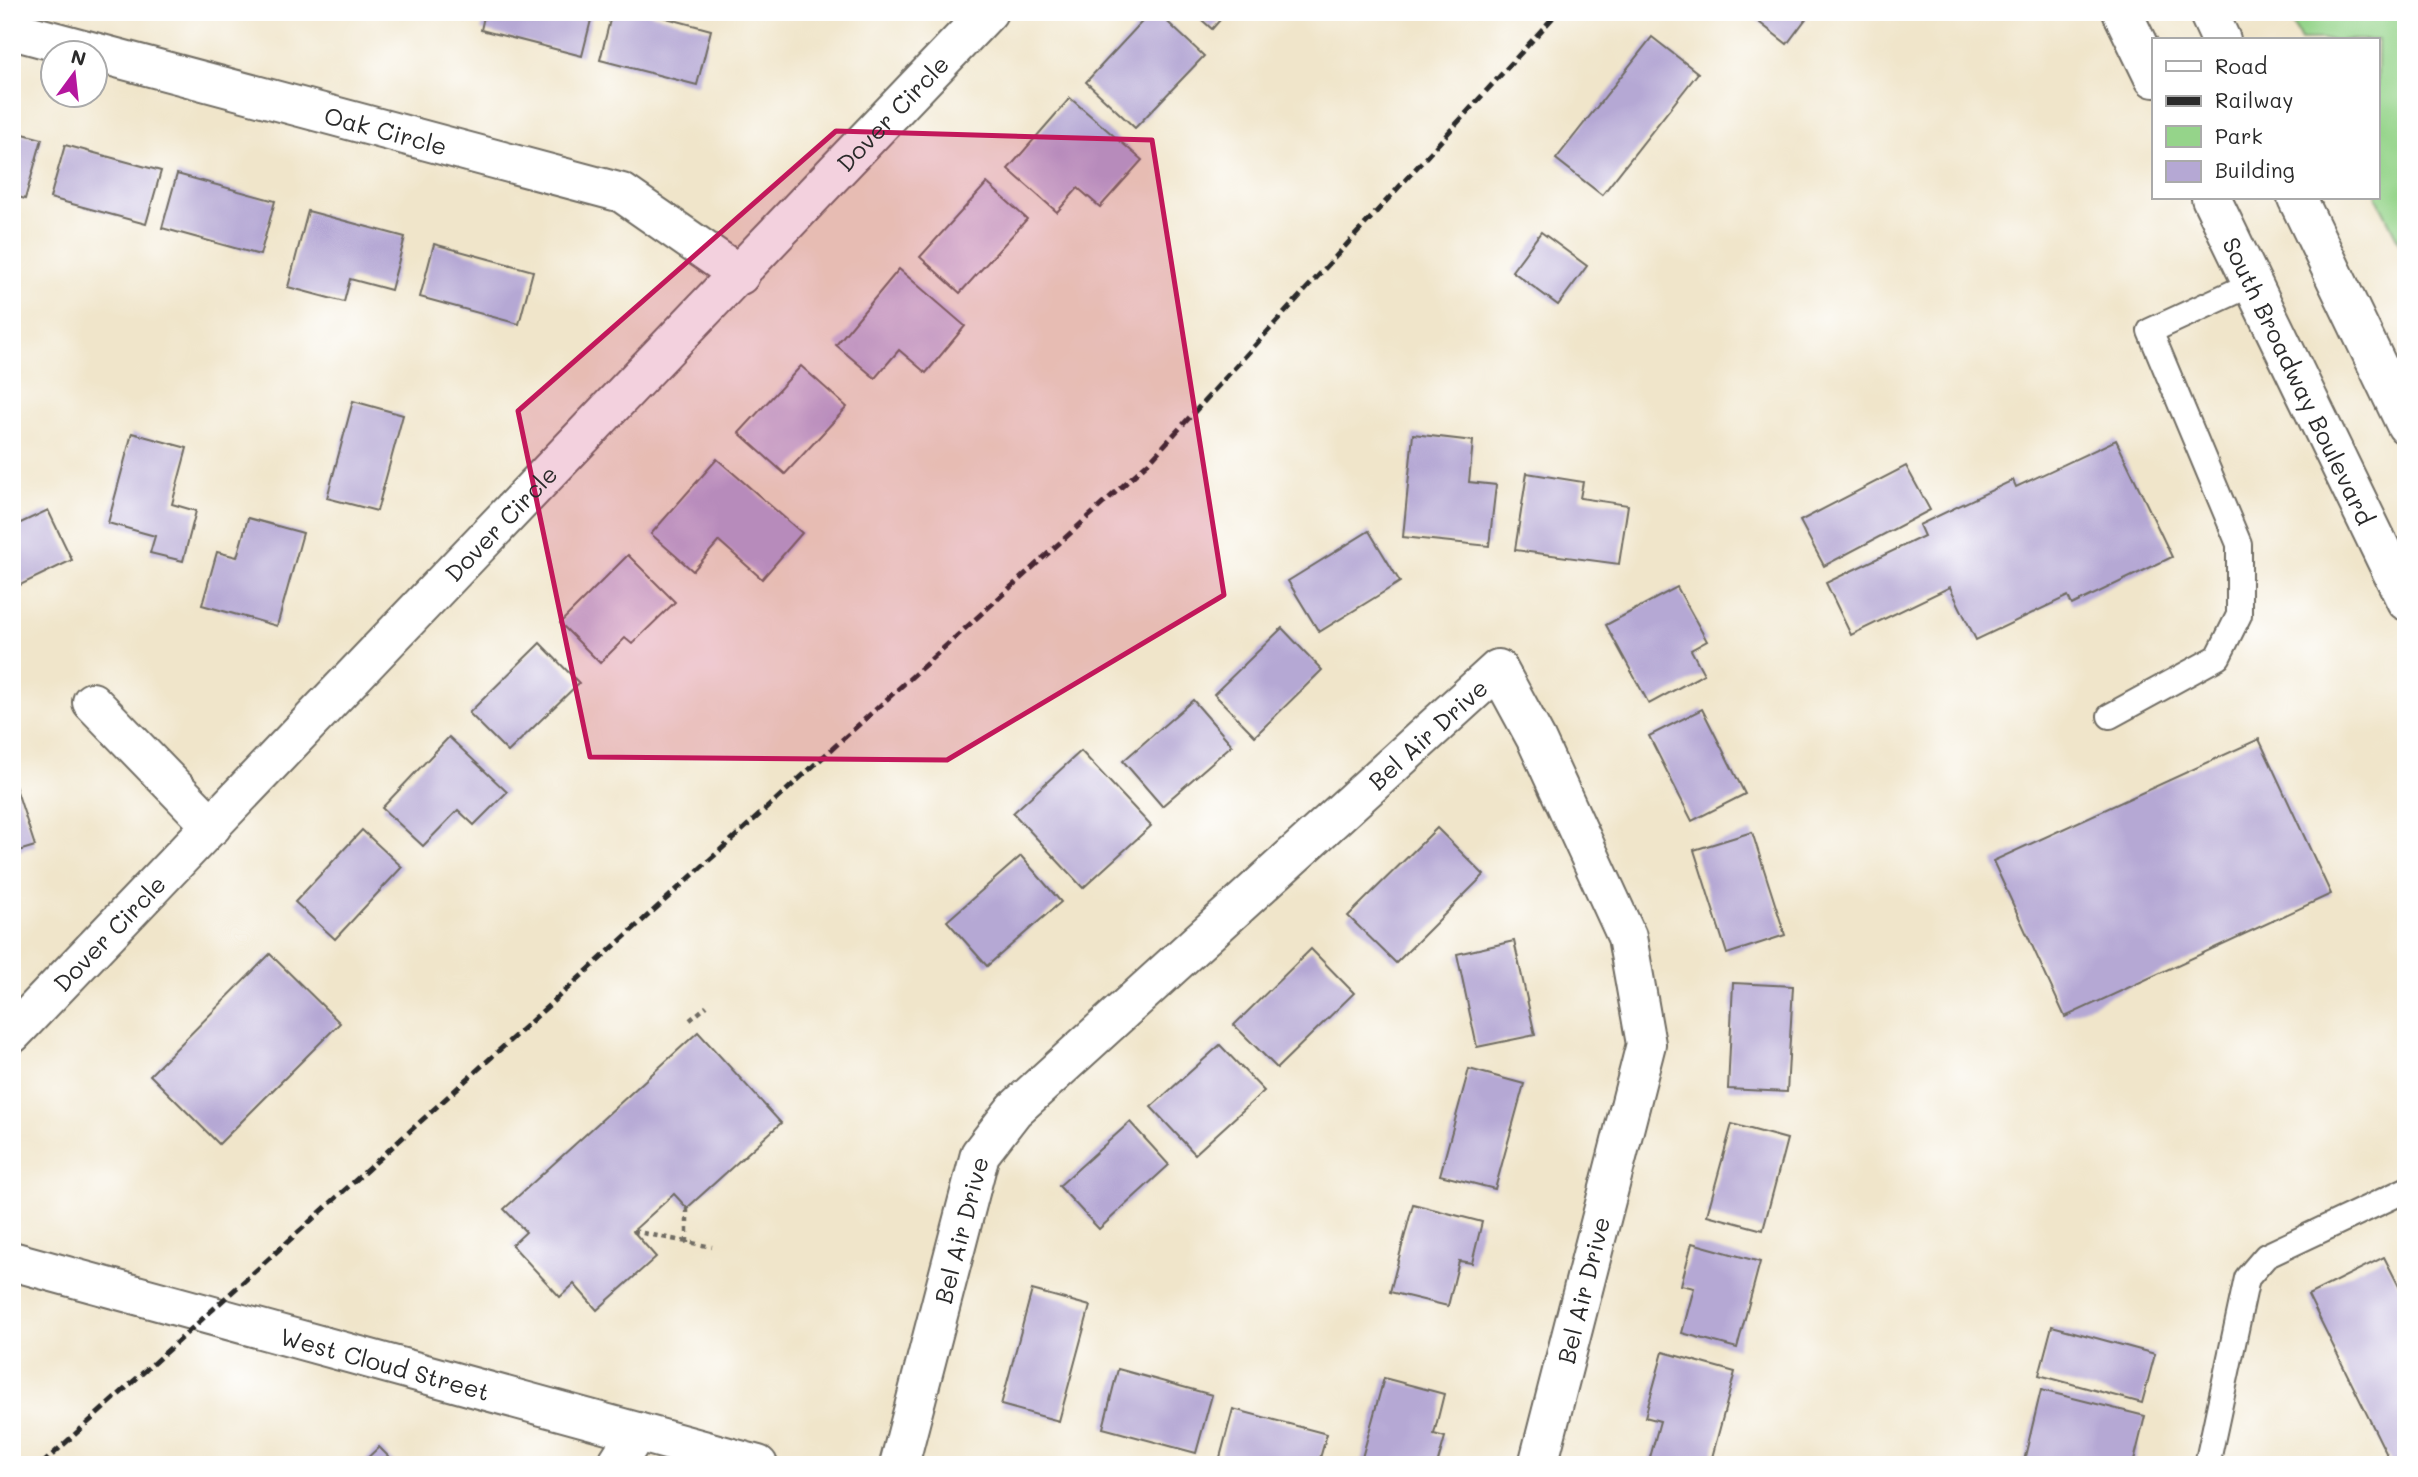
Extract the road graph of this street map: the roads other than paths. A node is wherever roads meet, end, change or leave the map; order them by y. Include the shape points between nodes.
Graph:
1 (988, 12) edge
2 (2122, 12) edge
3 (2208, 12) edge
4 (12, 30) edge
5 (2220, 38) edge
6 (2152, 74) edge
7 (2212, 200) edge
8 (2298, 200) edge
9 (740, 275) junction
10 (2252, 284) junction
11 (2406, 425) edge
12 (2406, 601) edge
13 (92, 702) dead end
14 (2110, 716) dead end
15 (212, 826) junction
16 (12, 1034) edge
17 (2406, 1190) edge
18 (12, 1261) edge
19 (637, 1432) junction
20 (616, 1465) edge
21 (758, 1465) edge
22 (899, 1465) edge
23 (1538, 1465) edge
24 (2207, 1465) edge

1 - 9 street, Dover Circle
2 - 6 street
3 - 5 street
4 - 9 street, Oak Circle via 622,193
7 - 10 street, South Broadway Boulevard
8 - 11 street
9 - 15 street, Dover Circle
10 - 12 street, South Broadway Boulevard
10 - 14 lane via 2150,331 2239,544 2239,615 2218,657
13 - 15 street
15 - 16 street, Dover Circle
17 - 24 lane via 2266,1256 2247,1278
18 - 19 street, West Cloud Street
19 - 20 street
19 - 21 street, West Cloud Street
22 - 23 street, Bel Air Drive via 981,1154 1014,1110 1498,669 1536,739 1627,937 1646,1044

